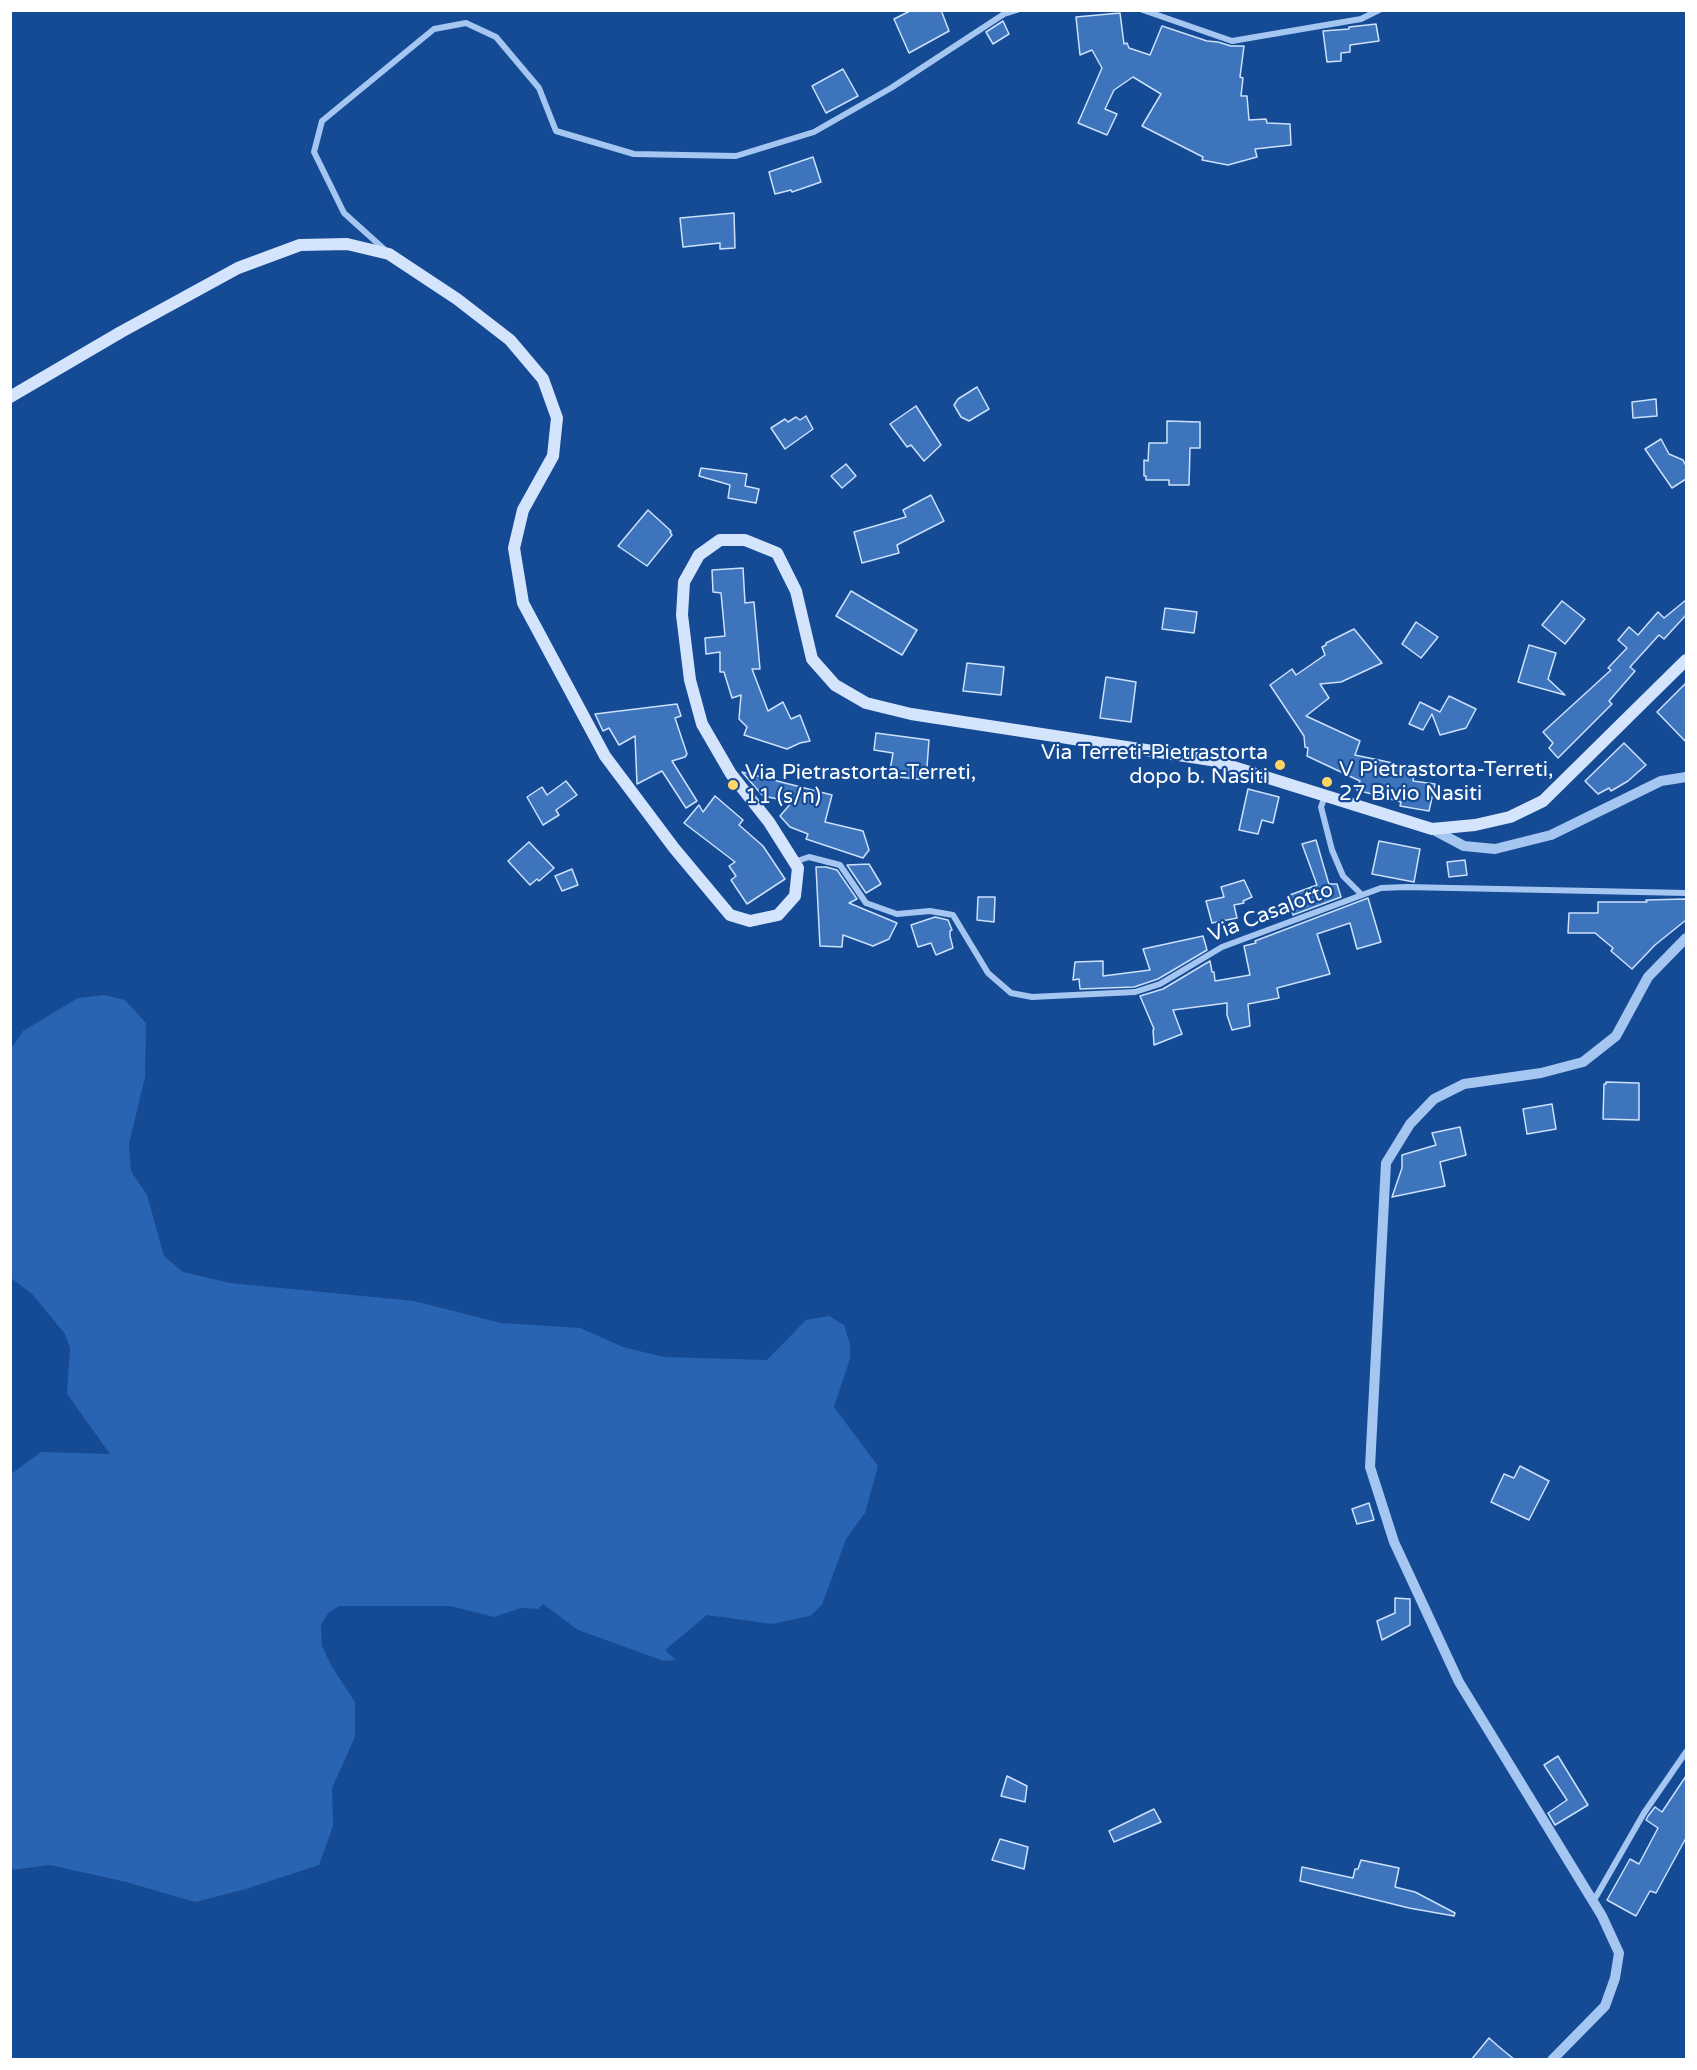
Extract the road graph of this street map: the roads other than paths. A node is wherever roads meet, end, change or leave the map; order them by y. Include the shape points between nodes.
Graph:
1 (1017, 10) edge
2 (1143, 10) edge
3 (1379, 10) edge
4 (389, 254) junction
5 (10, 398) edge
6 (1686, 660) edge
7 (1686, 777) edge
8 (1325, 795) junction
9 (1432, 829) junction
10 (794, 862) junction
11 (1686, 893) edge
12 (1362, 895) junction
13 (1686, 938) edge
14 (1686, 1752) edge
15 (1593, 1902) junction
16 (1552, 2060) edge

1 - 4 street via 1004,14 891,88 814,132 735,156 634,154 556,131 539,88 496,37 466,23 434,29 322,121 314,152 344,213
2 - 3 street via 1232,41 1361,19
4 - 5 main road via 347,244 300,245 238,268
4 - 10 main road via 510,340 543,379 557,418 553,456 524,510 514,548 523,603 605,756 730,915 750,921 778,915 795,896 798,868
6 - 9 main road via 1543,801 1510,817
7 - 9 street via 1661,781 1551,835 1494,849 1464,846
8 - 9 main road
8 - 10 main road via 1211,760 911,714 866,703 835,685 812,658 796,591 777,553 745,540 720,540 699,555 684,582 682,615 690,680 702,724 731,774
8 - 12 street via 1321,807 1332,850 1343,876
10 - 12 street, Via Casalotto via 809,857 840,865 866,903 897,914 930,911 953,915 988,973 1011,993 1032,997 1135,992 1160,984 1222,947
11 - 12 street, Via Casalotto via 1406,887 1381,888
13 - 15 street via 1647,977 1616,1036 1583,1062 1541,1073 1464,1084 1434,1099 1410,1124 1386,1163 1370,1467 1394,1542 1459,1682
14 - 15 street via 1644,1813
15 - 16 street via 1619,1953 1615,1978 1605,2007

